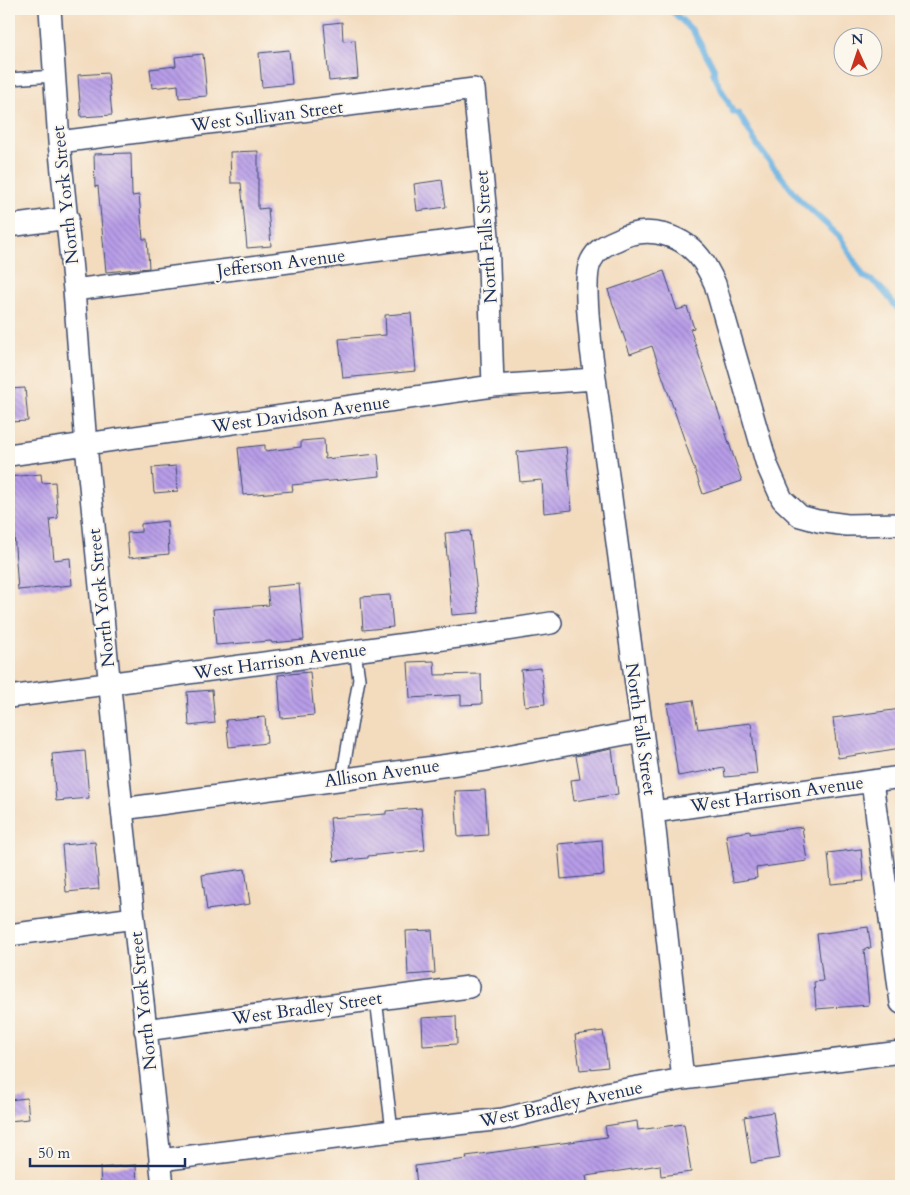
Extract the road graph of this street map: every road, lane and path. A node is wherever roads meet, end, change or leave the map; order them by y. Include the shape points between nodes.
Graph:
1 (50, 9) edge
2 (55, 76) junction
3 (9, 79) edge
4 (474, 89) joint
5 (59, 142) junction
6 (68, 218) junction
7 (9, 226) edge
8 (488, 236) junction
9 (74, 290) junction
10 (595, 379) junction
11 (493, 386) junction
12 (86, 445) junction
13 (9, 455) edge
14 (901, 524) edge
15 (551, 623) dead end
16 (355, 651) junction
17 (110, 684) junction
18 (9, 697) edge
19 (641, 731) junction
20 (901, 776) edge
21 (342, 778) junction
22 (872, 781) junction
23 (122, 809) junction
24 (653, 812) junction
25 (134, 918) junction
26 (9, 935) edge
27 (469, 987) dead end
28 (376, 999) junction
29 (901, 1003) edge
30 (145, 1030) junction
31 (901, 1052) edge
32 (683, 1079) junction
33 (392, 1131) junction
34 (160, 1160) junction
35 (163, 1186) edge

1 - 2 street, North York Street
2 - 3 lane
2 - 5 street, North York Street
4 - 5 street, West Sullivan Street
4 - 8 street, North Falls Street
5 - 6 street, North York Street
6 - 7 street
6 - 9 street, North York Street
8 - 9 street, Jefferson Avenue
8 - 11 street, North Falls Street
9 - 12 street, North York Street
10 - 11 street, West Davidson Avenue
10 - 14 street, North Falls Street via 587,279 590,262 599,248 626,235 653,232 674,237 693,250 715,284 767,465 782,499 800,516 818,521 847,525
10 - 19 street, North Falls Street
11 - 12 street, West Davidson Avenue
12 - 13 street, West Davidson Avenue
12 - 17 street, North York Street
15 - 16 street, West Harrison Avenue
16 - 17 street, West Harrison Avenue
16 - 21 lane via 359,679
17 - 18 street, West Harrison Avenue
17 - 23 street, North York Street
19 - 21 street, Allison Avenue via 486,760
19 - 24 street, North Falls Street
20 - 22 street, West Harrison Avenue
21 - 23 street, Allison Avenue
22 - 24 street, West Harrison Avenue
22 - 29 street
23 - 25 street, North York Street
24 - 32 street, North Falls Street
25 - 26 street
25 - 30 street, North York Street
27 - 28 street, West Bradley Street
28 - 30 street, West Bradley Street
28 - 33 lane
30 - 34 street, North York Street
31 - 32 street, West Bradley Avenue
32 - 33 street, West Bradley Avenue via 611,1092 503,1120
33 - 34 street, West Bradley Avenue
34 - 35 street, North York Street

